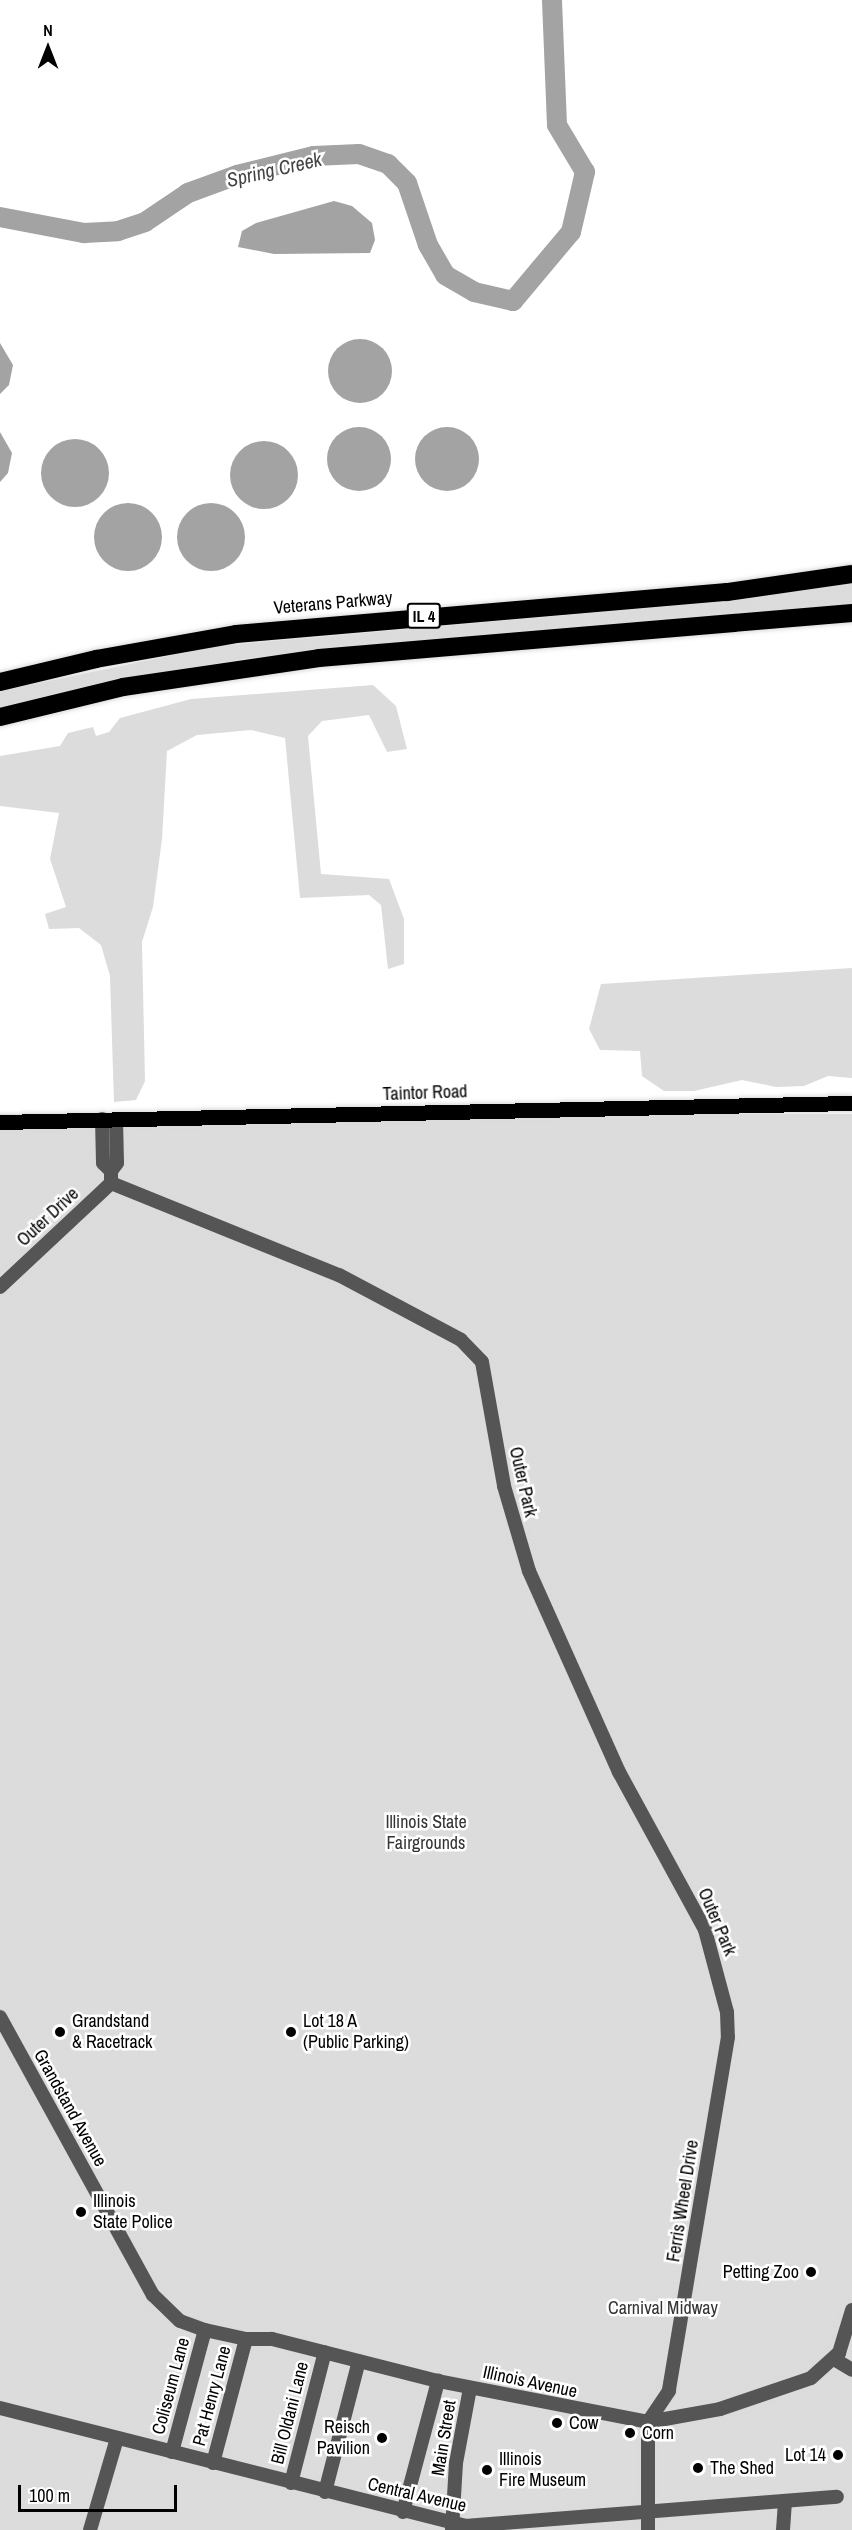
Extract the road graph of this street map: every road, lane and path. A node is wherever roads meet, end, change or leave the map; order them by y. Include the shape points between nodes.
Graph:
1 (852, 574) edge
2 (852, 614) edge
3 (0, 682) edge
4 (0, 717) edge
5 (852, 1103) edge
6 (109, 1119) junction
7 (0, 1122) edge
8 (111, 1177) junction
9 (0, 1287) edge
10 (719, 1980) joint
11 (0, 2017) edge
12 (165, 2309) joint
13 (852, 2310) edge
14 (205, 2330) junction
15 (246, 2339) junction
16 (325, 2352) junction
17 (834, 2359) junction
18 (359, 2361) junction
19 (852, 2370) edge
20 (438, 2381) junction
21 (470, 2388) junction
22 (0, 2408) edge
23 (648, 2422) junction
24 (117, 2438) junction
25 (172, 2452) junction
26 (213, 2463) junction
27 (291, 2483) junction
28 (325, 2492) junction
29 (837, 2497) dead end
30 (785, 2502) junction
31 (403, 2512) junction
32 (649, 2512) junction
33 (452, 2527) edge
34 (90, 2530) edge
35 (648, 2530) edge
36 (783, 2530) edge

1 - 3 highway, Veterans Parkway / IL 4 via 727,592 236,634 96,659
2 - 4 highway, IL 4 via 319,658 123,687
5 - 6 main road, Taintor Road
6 - 7 main road, Taintor Road
6 - 8 street via 103,1163
8 - 9 street, Outer Drive
8 - 10 street, Outer Park via 339,1275 461,1340 482,1362 504,1486 540,1599 618,1772 705,1930
10 - 23 street, Ferris Wheel Drive via 728,2037 720,2087 669,2391
11 - 12 street, Grandstand Avenue via 143,2279
12 - 14 street, Illinois Avenue via 180,2321
13 - 17 street
14 - 15 street, Illinois Avenue
14 - 25 street, Coliseum Lane
15 - 16 street, Illinois Avenue via 272,2339
15 - 26 street, Pat Henry Lane
16 - 18 street, Illinois Avenue
16 - 27 street, Bill Oldani Lane
17 - 19 street
17 - 23 street, Illinois Avenue via 811,2378 756,2399
18 - 20 street, Illinois Avenue
18 - 28 street
20 - 21 street, Illinois Avenue
20 - 31 street
21 - 23 street, Illinois Avenue
21 - 33 street, Main Street via 456,2463
22 - 24 street, Central Avenue
23 - 32 street
24 - 25 street, Central Avenue
24 - 34 street
25 - 26 street, Central Avenue
26 - 27 street, Central Avenue
27 - 28 street, Central Avenue
28 - 31 street, Central Avenue
29 - 30 street, Central Avenue
30 - 32 street, Central Avenue
30 - 36 street
31 - 33 street, Central Avenue
32 - 33 street, Central Avenue
32 - 35 street

